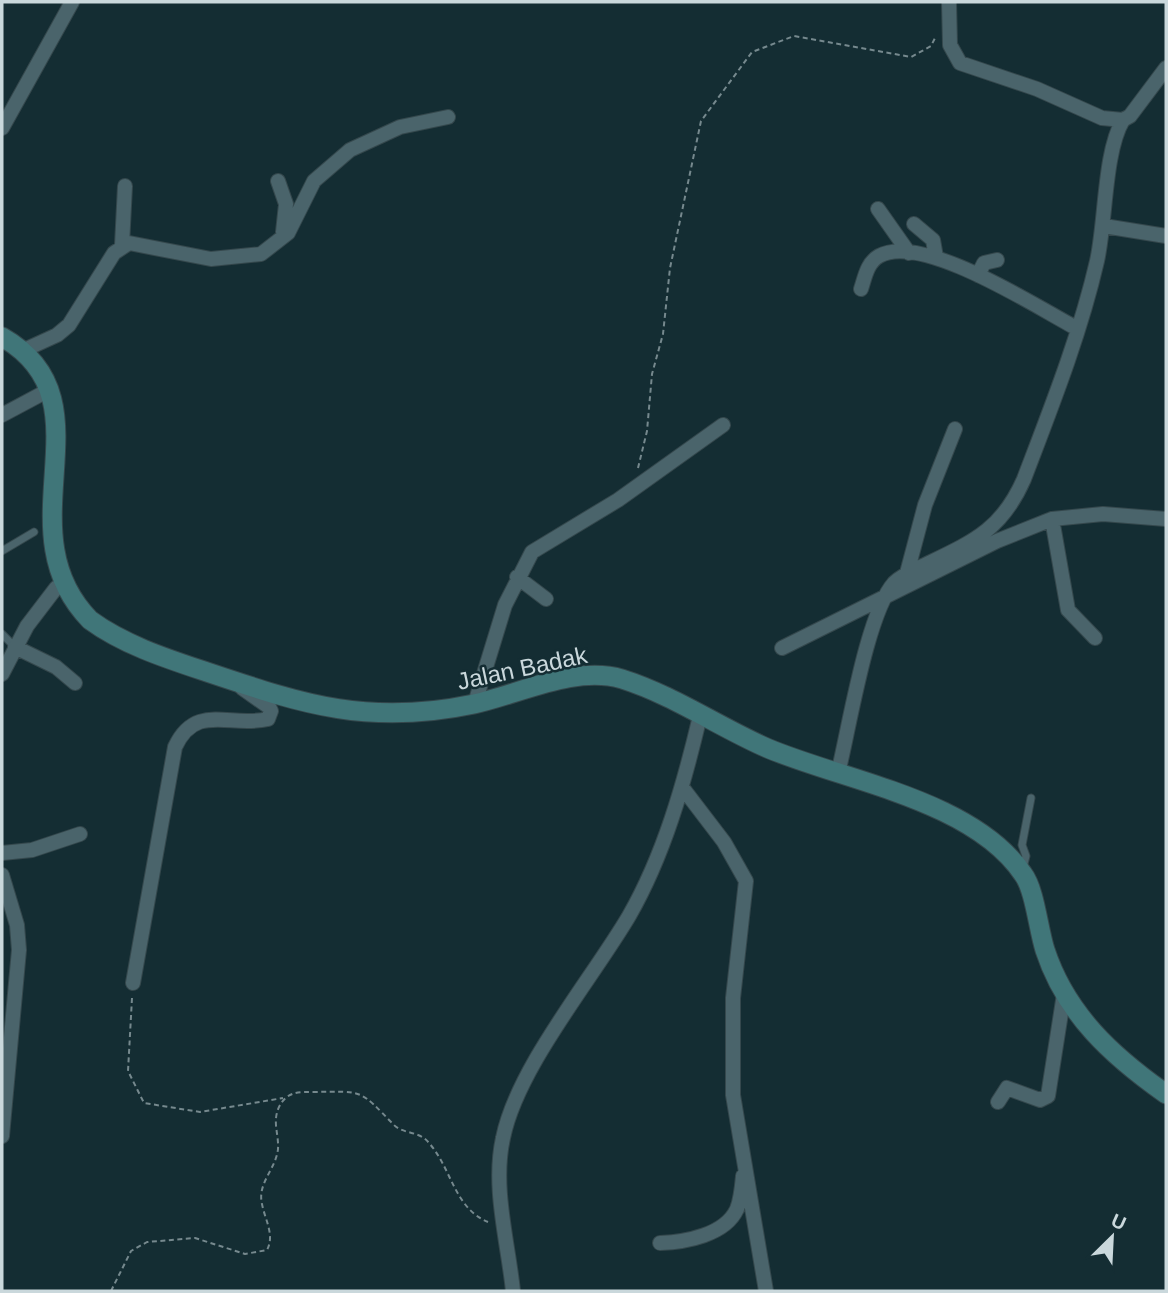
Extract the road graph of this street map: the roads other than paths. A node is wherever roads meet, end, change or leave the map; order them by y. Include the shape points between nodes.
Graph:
1 (72, 2) edge
2 (949, 9) edge
3 (1166, 68) edge
4 (448, 117) dead end
5 (1116, 125) junction
6 (2, 128) edge
7 (278, 181) dead end
8 (125, 186) dead end
9 (878, 209) dead end
10 (914, 224) dead end
11 (1104, 226) junction
12 (1166, 236) edge
13 (281, 240) junction
14 (122, 245) junction
15 (909, 253) junction
16 (936, 257) junction
17 (997, 260) dead end
18 (978, 275) junction
19 (861, 289) dead end
20 (1079, 330) junction
21 (2, 337) edge
22 (22, 351) junction
23 (47, 391) junction
24 (2, 415) edge
25 (723, 425) dead end
26 (955, 429) dead end
27 (1052, 519) junction
28 (1166, 519) edge
29 (34, 531) junction
30 (2, 551) edge
31 (907, 573) junction
32 (517, 577) junction
33 (56, 588) junction
34 (545, 598) dead end
35 (884, 600) junction
36 (2, 635) edge
37 (1095, 638) dead end
38 (15, 647) junction
39 (782, 648) dead end
40 (2, 674) edge
41 (229, 680) junction
42 (75, 682) dead end
43 (475, 703) junction
44 (700, 716) junction
45 (838, 773) junction
46 (682, 787) junction
47 (1031, 798) dead end
48 (80, 834) dead end
49 (2, 853) edge
50 (1022, 872) junction
51 (2, 875) edge
52 (7, 909) edge
53 (133, 982) road end
54 (1064, 995) junction
55 (1166, 1094) edge
56 (998, 1102) dead end
57 (2, 1136) edge
58 (745, 1164) junction
59 (660, 1243) dead end
60 (513, 1291) edge
61 (766, 1291) edge

1 - 6 street
2 - 5 street via 950,45 960,63 1037,89
3 - 5 street via 1138,106
4 - 13 street via 400,127 349,150 314,181
5 - 11 street
7 - 13 street via 286,212
8 - 14 street
9 - 15 street
10 - 16 street via 933,240
11 - 12 street
11 - 20 street
13 - 14 street via 253,256 231,259 136,243
14 - 22 street via 69,325
15 - 16 street
15 - 19 street via 876,258
16 - 18 street
17 - 18 street via 984,263
18 - 20 street
20 - 31 street via 1007,511 990,530
21 - 22 street
22 - 23 street
23 - 24 street
23 - 29 street, Jalan Badak via 47,430
25 - 32 street via 588,520 541,544
26 - 31 street via 925,505
27 - 28 street via 1103,514
27 - 35 street via 997,541
27 - 37 street via 1068,610
29 - 30 lane
29 - 33 street, Jalan Badak
31 - 35 street via 893,584
32 - 34 street
32 - 43 street
33 - 38 street
33 - 41 street, Jalan Badak via 91,621 123,639
35 - 39 street
35 - 45 street via 867,647
36 - 38 lane
38 - 40 street
38 - 42 street
41 - 43 street, Jalan Badak via 317,706 366,714 399,715
41 - 53 street via 265,704 270,715 258,720 204,720 191,724 179,739 164,798
43 - 44 street, Jalan Badak via 571,678 600,676 633,683
44 - 45 street, Jalan Badak
44 - 46 street
45 - 50 street, Jalan Badak via 899,793 976,831 998,845
46 - 58 street via 724,842 746,881 733,998 732,1071 735,1122
46 - 60 street via 644,887 512,1108 501,1153
47 - 50 lane
48 - 49 street via 32,850
50 - 54 street, Jalan Badak via 1031,887 1039,931
51 - 52 street
52 - 57 street via 19,950
54 - 55 street, Jalan Badak via 1107,1048
54 - 56 street via 1048,1096 1038,1099 1007,1088
58 - 59 street via 739,1204 724,1224 694,1238
58 - 61 street

